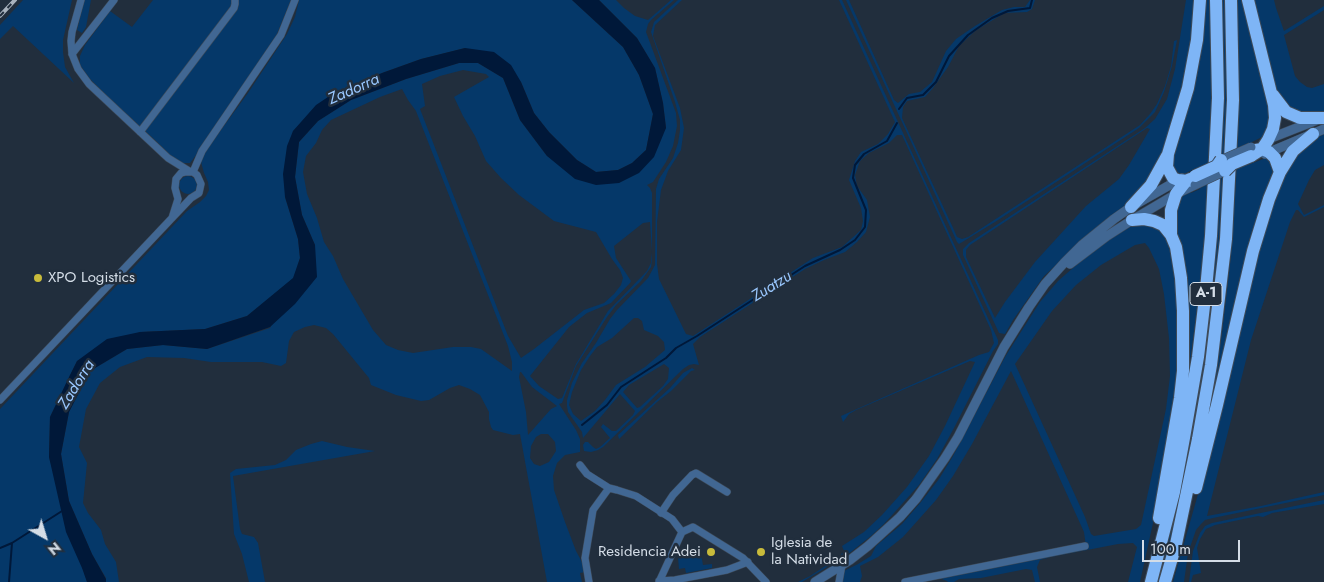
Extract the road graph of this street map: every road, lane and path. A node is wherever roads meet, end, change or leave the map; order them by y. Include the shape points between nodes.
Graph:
1 (82, 0) edge
2 (114, 0) edge
3 (235, 0) edge
4 (295, 0) edge
5 (1200, 0) edge
6 (1216, 0) edge
7 (1231, 0) edge
8 (1248, 0) edge
9 (72, 54) junction
10 (1270, 91) junction
11 (1321, 124) edge
12 (140, 132) junction
13 (1258, 150) junction
14 (1168, 154) junction
15 (168, 158) junction
16 (191, 172) junction
17 (1280, 172) junction
18 (176, 179) junction
19 (1191, 179) junction
20 (176, 192) junction
21 (1176, 194) junction
22 (191, 198) junction
23 (1131, 207) junction
24 (172, 218) junction
25 (1132, 220) junction
26 (1171, 235) junction
27 (1029, 307) junction
28 (0, 400) edge
29 (580, 465) dead end
30 (609, 488) junction
31 (727, 492) dead end
32 (661, 513) junction
33 (682, 532) junction
34 (1176, 544) junction
35 (1085, 546) dead end
36 (748, 562) junction
37 (842, 565) junction
38 (824, 577) junction
39 (589, 582) edge
40 (659, 582) edge
41 (766, 582) edge
42 (815, 582) edge
43 (839, 582) edge
44 (905, 582) edge
45 (1146, 582) edge
46 (1151, 582) edge
47 (1165, 582) edge

1 - 9 street via 72,32
2 - 9 street
3 - 12 street via 234,8
4 - 16 street via 281,35 202,150
5 - 14 highway via 1188,88
6 - 46 highway, A-1 via 1218,98 1206,290 1174,492
7 - 34 highway, A-1 via 1233,100 1226,239 1211,365
8 - 10 highway
9 - 12 street via 82,75
10 - 11 highway via 1286,112
10 - 13 highway via 1276,118 1273,130
11 - 13 street
11 - 13 street
11 - 17 highway via 1293,151
12 - 15 street
13 - 17 highway via 1274,158
13 - 19 highway, bridge via 1232,164 1216,166
14 - 19 highway via 1167,167 1173,178
14 - 23 highway via 1151,184
15 - 16 street
15 - 18 street
16 - 18 street via 181,173
16 - 22 street via 197,175 201,184 199,193
17 - 34 highway via 1253,251 1199,477
18 - 20 street
19 - 21 highway
19 - 23 street
20 - 22 street
20 - 24 street via 178,199
21 - 25 street
21 - 26 highway via 1171,210
22 - 24 street
23 - 27 street via 1064,263
24 - 28 street
25 - 26 highway via 1154,221 1163,225
25 - 27 street via 1066,268
26 - 45 highway via 1181,278 1183,371
27 - 37 street via 1004,347 958,437 930,481 900,517
29 - 30 street via 587,474
30 - 32 street via 636,496
30 - 39 street via 593,510 585,558
31 - 32 street via 696,473 673,495
32 - 33 street
33 - 36 street via 694,527
33 - 40 street
34 - 47 highway, A-1
35 - 44 street
36 - 40 street via 727,570
36 - 41 street
37 - 38 street
37 - 43 street
38 - 42 street
38 - 43 street

